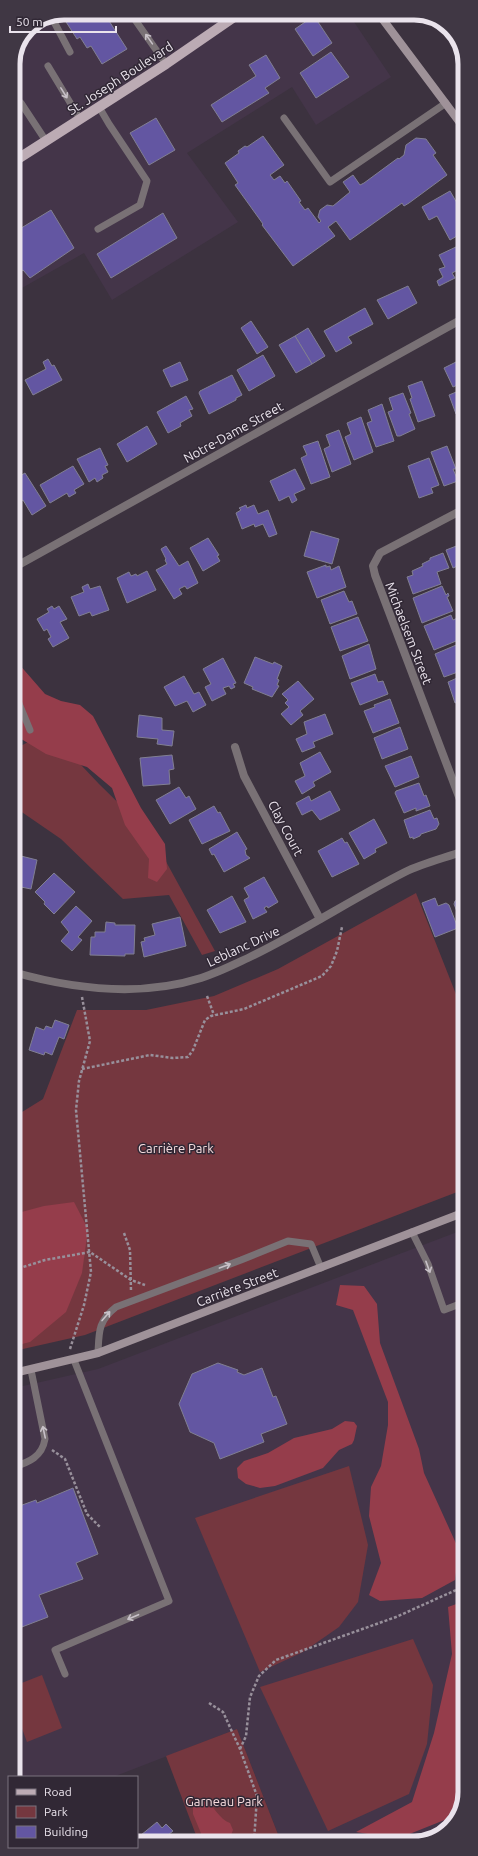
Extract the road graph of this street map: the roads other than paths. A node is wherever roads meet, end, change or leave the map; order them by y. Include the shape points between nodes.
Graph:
1 (135, 20) edge
2 (230, 20) edge
3 (383, 20) edge
4 (54, 21) edge
5 (70, 52) dead end
6 (166, 64) junction
7 (48, 66) dead end
8 (21, 103) dead end
9 (446, 103) junction
10 (100, 107) junction
11 (284, 118) dead end
12 (80, 119) junction
13 (458, 120) edge
14 (46, 141) junction
15 (20, 158) edge
16 (98, 229) dead end
17 (458, 321) edge
18 (458, 512) edge
19 (20, 563) edge
20 (20, 706) edge
21 (30, 730) dead end
22 (235, 747) dead end
23 (458, 794) edge
24 (458, 854) edge
25 (320, 919) junction
26 (20, 974) edge
27 (458, 1215) edge
28 (412, 1232) junction
29 (321, 1268) junction
30 (458, 1305) edge
31 (98, 1353) junction
32 (74, 1360) junction
33 (31, 1370) junction
34 (20, 1373) edge
35 (20, 1465) edge
36 (65, 1674) dead end

6 -> 1 lane
2 - 6 main road, St. Joseph Boulevard
3 - 9 street
4 - 5 lane
6 - 10 main road, St. Joseph Boulevard
7 -> 12 lane
8 - 14 lane
9 - 11 lane via 330,182
9 - 13 street
10 - 12 main road, St. Joseph Boulevard
10 - 16 lane via 147,181 140,205
12 - 14 main road, St. Joseph Boulevard
14 - 15 main road, St. Joseph Boulevard
17 - 19 street, Notre-Dame Street
18 - 23 street, Michaelsem Street via 380,553 374,566 375,575
20 - 21 lane
22 - 25 street, Clay Court via 244,776
24 - 25 street, Leblanc Drive via 406,871
25 - 26 street, Leblanc Drive via 276,944 202,978 172,985 140,988 80,986
27 - 28 street, Carrière Street
28 - 29 street, Carrière Street
28 -> 30 lane via 428,1264 444,1310
29 - 31 street, Carrière Street
31 -> 29 lane via 101,1322 116,1307 288,1241 311,1244
31 - 32 street, Carrière Street
32 - 33 street, Carrière Street
32 -> 36 lane via 169,1601 55,1650
33 - 34 street, Carrière Street
35 -> 33 lane via 32,1460 44,1448 45,1439

